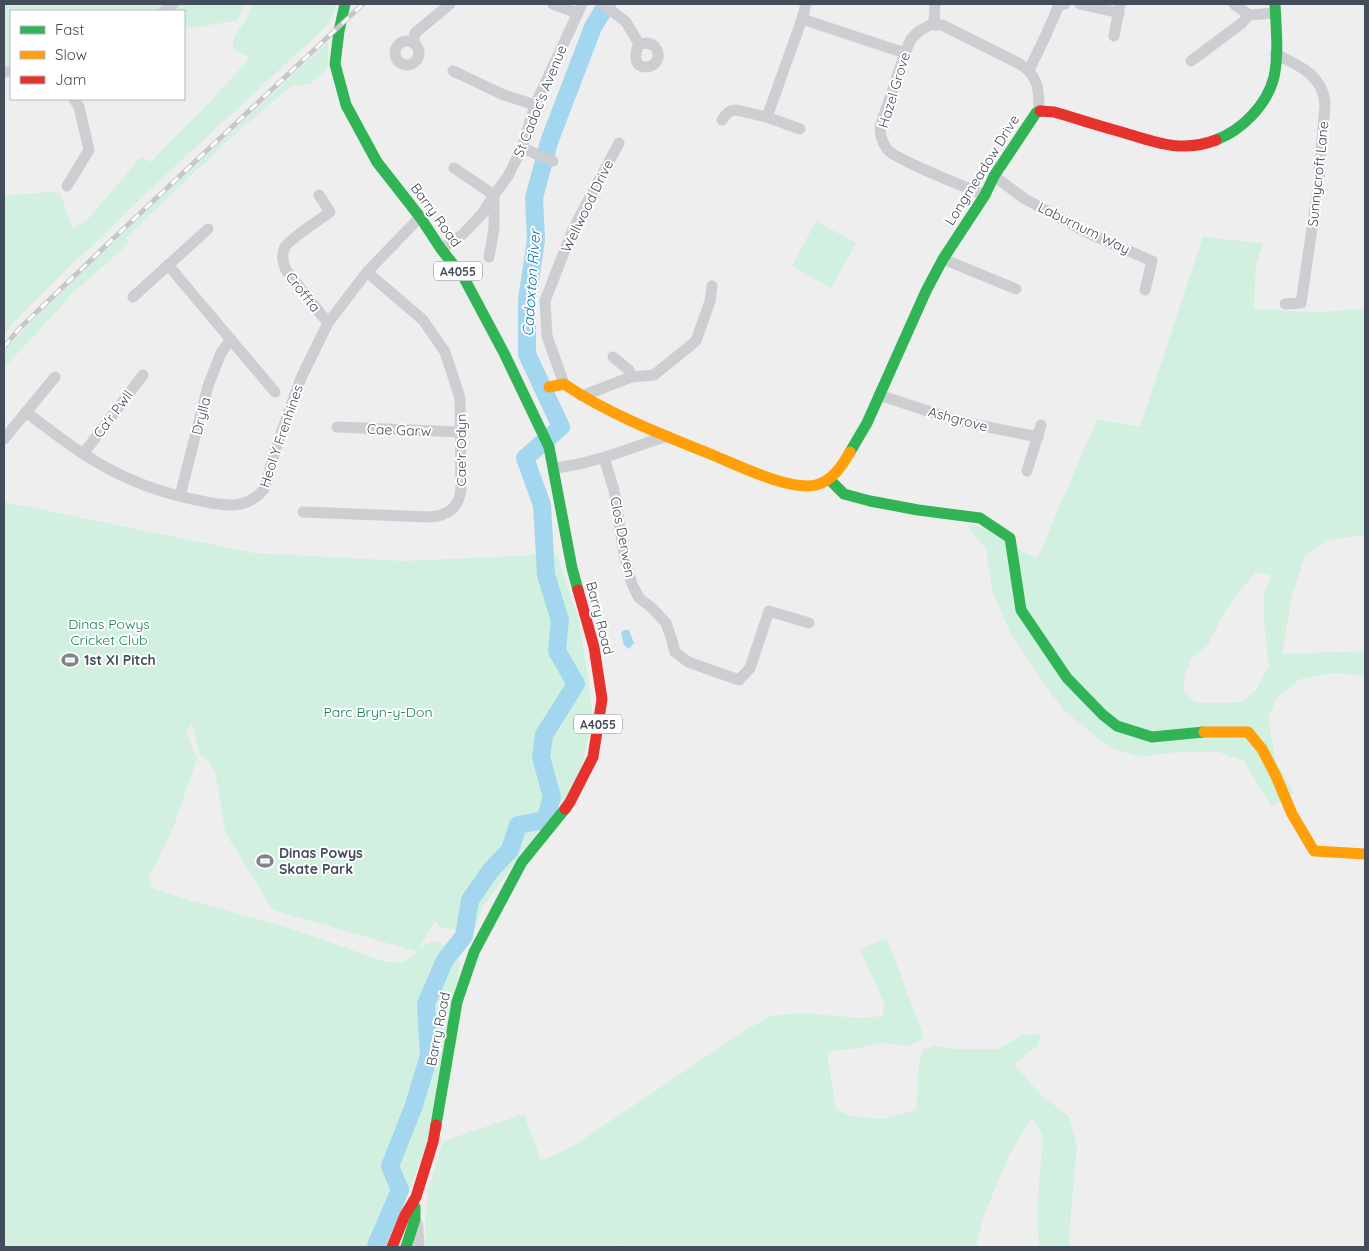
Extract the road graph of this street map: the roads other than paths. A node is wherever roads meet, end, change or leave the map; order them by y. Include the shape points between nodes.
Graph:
1 (450, 4) edge
2 (553, 4) edge
3 (806, 4) edge
4 (936, 4) edge
5 (1061, 4) edge
6 (1080, 4) edge
7 (1234, 4) edge
8 (607, 6) edge
9 (344, 8) edge
10 (1275, 8) edge
11 (579, 9) edge
12 (1120, 9) edge
13 (1250, 15) junction
14 (802, 20) junction
15 (934, 25) junction
16 (1114, 36) dead end
17 (412, 43) dead end
18 (639, 44) dead end
19 (905, 53) junction
20 (1275, 54) junction
21 (1191, 61) dead end
22 (1029, 70) junction
23 (453, 71) dead end
24 (75, 100) edge
25 (535, 105) junction
26 (1039, 111) junction
27 (767, 117) junction
28 (722, 120) dead end
29 (800, 129) dead end
30 (619, 143) dead end
31 (522, 148) junction
32 (553, 160) dead end
33 (454, 168) dead end
34 (994, 176) junction
35 (67, 186) dead end
36 (319, 195) dead end
37 (494, 195) junction
38 (984, 195) junction
39 (420, 217) junction
40 (208, 229) dead end
41 (441, 249) junction
42 (489, 257) dead end
43 (943, 259) junction
44 (168, 265) junction
45 (367, 272) junction
46 (712, 286) dead end
47 (1016, 289) dead end
48 (1145, 290) dead end
49 (133, 297) dead end
50 (1285, 304) dead end
51 (328, 323) junction
52 (231, 339) junction
53 (613, 356) dead end
54 (143, 375) dead end
55 (55, 377) dead end
56 (631, 377) junction
57 (564, 384) junction
58 (548, 387) dead end
59 (275, 392) dead end
60 (879, 395) junction
61 (582, 396) junction
62 (26, 412) junction
63 (337, 427) dead end
64 (461, 432) junction
65 (667, 436) junction
66 (4, 439) edge
67 (83, 454) junction
68 (604, 458) junction
69 (554, 468) junction
70 (1027, 471) dead end
71 (829, 479) junction
72 (180, 496) junction
73 (304, 512) dead end
74 (809, 623) dead end
75 (1365, 854) edge
76 (416, 1197) junction
77 (415, 1218) junction
78 (392, 1247) edge
79 (406, 1247) edge
80 (419, 1247) edge

1 - 17 street via 415,33
2 - 11 street
3 - 14 street
4 - 15 street
5 - 22 street
6 - 12 street
7 - 13 street
8 - 18 street via 626,22
9 - 39 street, Barry Road / A4055 via 335,64 346,105 378,162
10 - 13 street
10 - 20 street, Longmeadow Drive
11 - 25 street, St Cadoc's Avenue
12 - 16 street
13 - 21 street
14 - 19 street
14 - 27 street
15 - 19 street, Hazel Grove via 919,31
15 - 22 street via 942,25
19 - 38 street, Hazel Grove via 880,127 883,142 892,154
20 - 26 street, Longmeadow Drive via 1269,92 1252,116 1233,132 1208,142 1183,147 1165,145 1054,112
20 - 50 street, Sunnycroft Lane via 1315,78 1324,93 1326,105 1301,303
22 - 26 street via 1038,88
23 - 25 street via 504,95
24 - 35 street via 89,150
25 - 31 street, St Cadoc's Avenue
26 - 34 street, Longmeadow Drive
27 - 28 street via 734,110 726,113
27 - 29 street
30 - 57 street, Wellwood Drive via 572,229 545,301 547,336
31 - 32 street
31 - 37 street, St Cadoc's Avenue
33 - 37 street
34 - 38 street, Longmeadow Drive
34 - 48 street, Laburnum Way via 1025,199 1088,233 1152,261
36 - 51 street, Croffta via 330,212 287,244 282,262
37 - 41 street, St Cadoc's Avenue via 482,214
37 - 42 street via 494,229
38 - 43 street, Longmeadow Drive
39 - 41 street, Barry Road / A4055
39 - 45 street, Heol Y Frenhines
40 - 44 street
41 - 69 street, Barry Road / A4055 via 464,278 504,353 544,433
43 - 47 street
43 - 60 street, Longmeadow Drive
44 - 49 street
44 - 52 street
45 - 51 street, Heol Y Frenhines
45 - 64 street, Cae'r Odyn via 415,312 445,352 460,394
46 - 56 street via 696,341 654,374
51 - 72 street, Heol Y Frenhines via 301,378 260,494 244,504 233,506
52 - 59 street
52 - 72 street, Drylla via 221,353 208,386
53 - 56 street via 629,370
54 - 67 street, Ca'r Pwll
55 - 62 street
56 - 61 street
57 - 58 street
57 - 61 street
60 - 70 street, Ashgrove via 978,425 1040,431
60 - 71 street, Longmeadow Drive via 843,465
61 - 65 street
62 - 66 street
62 - 67 street, Heol Y Frenhines
63 - 64 street, Cae Garw
64 - 73 street, Cae'r Odyn via 461,490 457,503 448,512 430,516
65 - 68 street
65 - 71 street via 783,482 806,486
67 - 72 street, Heol Y Frenhines via 131,480
68 - 69 street
68 - 74 street, Clos Derwen via 614,490 632,584 639,598 666,624 675,652 688,662 739,680 750,668 769,611
69 - 76 street, Barry Road / A4055 via 572,568 594,647 602,698 593,757 570,802 522,862 474,952 457,1002 433,1142
71 - 75 street via 844,494 870,501 980,518 1010,538 1022,610 1068,678 1103,715 1117,726 1152,736 1248,732 1262,749 1292,814 1314,851
76 - 77 street, Barry Road / A4055
76 - 78 street, Barry Road / A4055
77 - 79 street, Barry Road / A4055
77 - 80 street

